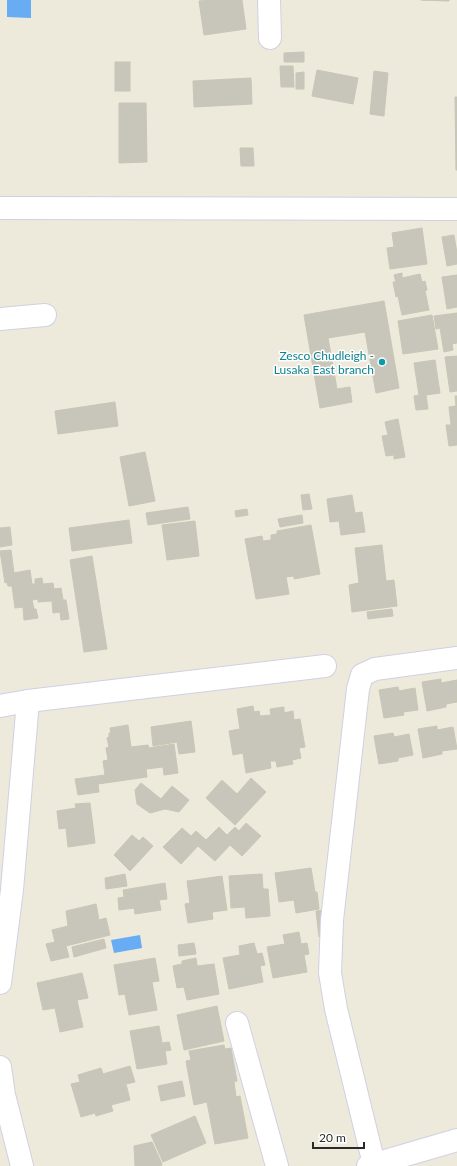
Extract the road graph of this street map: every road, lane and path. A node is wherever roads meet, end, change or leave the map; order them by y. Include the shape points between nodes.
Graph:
1 (269, 0) edge
2 (270, 38) dead end
3 (0, 208) edge
4 (457, 209) edge
5 (45, 315) dead end
6 (0, 319) edge
7 (457, 658) edge
8 (325, 666) dead end
9 (28, 701) junction
10 (0, 706) edge
11 (0, 983) edge
12 (237, 1023) dead end
13 (0, 1067) edge
14 (457, 1140) edge
15 (371, 1165) edge
16 (22, 1166) edge
17 (277, 1166) edge

1 - 2 street
3 - 4 street
5 - 6 street
7 - 15 street via 375,670 362,675 358,689 332,920 330,973
8 - 9 street
9 - 10 street
9 - 11 street via 12,890
12 - 17 street
13 - 16 street via 4,1095
14 - 15 street

